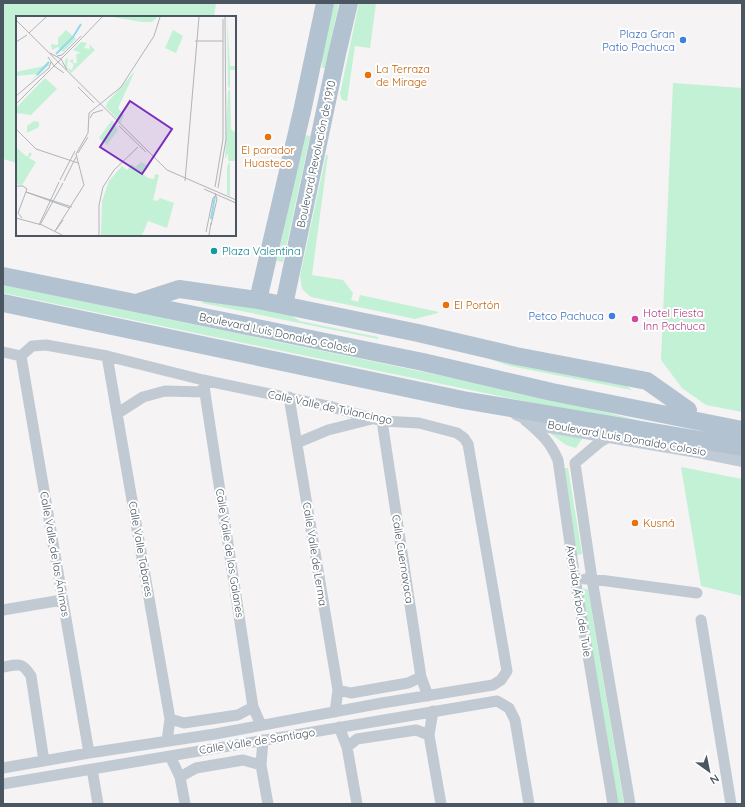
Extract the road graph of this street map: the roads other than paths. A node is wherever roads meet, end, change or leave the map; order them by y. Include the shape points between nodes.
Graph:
1 (325, 3) edge
2 (349, 3) edge
3 (3, 276) edge
4 (258, 300) junction
5 (3, 303) edge
6 (134, 303) junction
7 (284, 305) junction
8 (3, 352) edge
9 (21, 356) junction
10 (107, 356) junction
11 (423, 362) junction
12 (203, 380) junction
13 (205, 392) junction
14 (289, 397) junction
15 (492, 405) junction
16 (118, 412) junction
17 (516, 413) junction
18 (693, 416) junction
19 (378, 420) junction
20 (742, 422) edge
21 (742, 430) edge
22 (612, 436) junction
23 (297, 443) junction
24 (742, 447) edge
25 (742, 459) edge
26 (558, 460) junction
27 (575, 463) junction
28 (589, 560) junction
29 (572, 561) junction
30 (592, 579) junction
31 (575, 580) junction
32 (697, 593) dead end
33 (62, 600) junction
34 (3, 610) edge
35 (701, 620) dead end
36 (3, 667) edge
37 (420, 677) junction
38 (502, 680) joint
39 (338, 690) junction
40 (428, 696) junction
41 (382, 703) junction
42 (253, 707) junction
43 (433, 711) junction
44 (335, 712) junction
45 (385, 719) junction
46 (170, 720) junction
47 (261, 725) junction
48 (340, 727) junction
49 (215, 734) junction
50 (429, 735) junction
51 (263, 740) junction
52 (167, 741) junction
53 (218, 747) junction
54 (347, 747) junction
55 (89, 753) junction
56 (170, 756) junction
57 (44, 761) junction
58 (261, 765) junction
59 (3, 768) edge
60 (92, 769) junction
61 (180, 777) junction
62 (3, 784) edge
63 (98, 804) edge
64 (185, 804) edge
65 (268, 804) edge
66 (357, 804) edge
67 (441, 804) edge
68 (528, 804) edge
69 (613, 804) edge
70 (630, 804) edge
71 (731, 804) edge

1 - 4 main road, Boulevard Revolución de 1910
2 - 7 main road, Boulevard Revolución de 1910
3 - 6 main road, Boulevard Luis Donaldo Colosio
4 - 6 main road via 179,289
4 - 7 main road
5 - 15 main road, Boulevard Luis Donaldo Colosio
6 - 11 main road, Boulevard Luis Donaldo Colosio
7 - 11 main road via 294,316 399,340
7 - 18 main road via 516,356 647,381
8 - 9 street
9 - 10 street, Calle Valle de Tulancingo via 32,346 46,344
9 - 33 street, Calle Valle de las Ánimas
10 - 12 street, Calle Valle de Tulancingo
10 - 16 street, Calle Valle Tabares
11 - 18 main road, Boulevard Luis Donaldo Colosio via 552,392
12 - 13 street, Calle Valle de los Galanes
12 - 14 street, Calle Valle de Tulancingo
13 - 16 street via 165,391 143,397
13 - 42 street, Calle Valle de los Galanes
14 - 19 street, Calle Valle de Tulancingo
14 - 23 street, Calle Valle de Lerma
15 - 17 main road, Boulevard Luis Donaldo Colosio
15 - 24 main road, Boulevard Luis Donaldo Colosio
16 - 46 street, Calle Valle Tabares
17 - 22 main road, Boulevard Luis Donaldo Colosio via 544,424
17 - 26 street, Avenida Árbol del Tule via 547,439
18 - 20 main road, Boulevard Luis Donaldo Colosio
18 - 21 main road, Boulevard Luis Donaldo Colosio
19 - 23 street via 328,430
19 - 37 street, Calle Cuernavaca
19 - 38 street, Calle Valle de Tulancingo via 419,423 457,433 468,444 507,671
22 - 25 main road, Boulevard Luis Donaldo Colosio
22 - 27 street via 600,442
23 - 39 street, Calle Valle de Lerma
26 - 27 street
26 - 29 street, Avenida Árbol del Tule
27 - 28 street, Avenida Árbol del Tule
28 - 29 street
28 - 30 street, Avenida Árbol del Tule
29 - 31 street, Avenida Árbol del Tule
30 - 31 street
30 - 32 street
30 - 70 street, Avenida Árbol del Tule
31 - 69 street, Avenida Árbol del Tule
33 - 34 street
33 - 55 street, Calle Valle de las Ánimas
35 - 71 street
36 - 57 street via 16,664 25,667 31,676
37 - 39 street via 408,683 351,693
37 - 40 street, Calle Cuernavaca
38 - 40 street, Calle Valle de Santiago via 493,685
39 - 44 street, Calle Valle de Lerma
40 - 41 street, Calle Valle de Santiago
41 - 44 street, Calle Valle de Santiago
41 - 45 street
42 - 46 street via 238,715 184,723
42 - 47 street, Calle Valle de los Galanes
43 - 45 street, Calle Valle de Santiago
43 - 50 street
43 - 68 street, Calle Valle de Santiago via 497,701 509,708 515,720
44 - 47 street, Calle Valle de Santiago
45 - 48 street, Calle Valle de Santiago
46 - 52 street, Calle Valle Tabares
47 - 49 street, Calle Valle de Santiago
48 - 51 street, Calle Valle de Santiago
48 - 54 street
49 - 52 street, Calle Valle de Santiago
49 - 53 street
50 - 54 street via 416,730 357,739
50 - 67 street
51 - 53 street, Calle Valle de Santiago
51 - 58 street
52 - 55 street, Calle Valle de Santiago
53 - 56 street, Calle Valle de Santiago
54 - 66 street
55 - 57 street, Calle Valle de Santiago
56 - 60 street, Calle Valle de Santiago
56 - 61 street
57 - 59 street, Calle Valle de Santiago
58 - 61 street via 243,760 196,768
58 - 65 street
60 - 62 street, Calle Valle de Santiago
60 - 63 street
61 - 64 street

